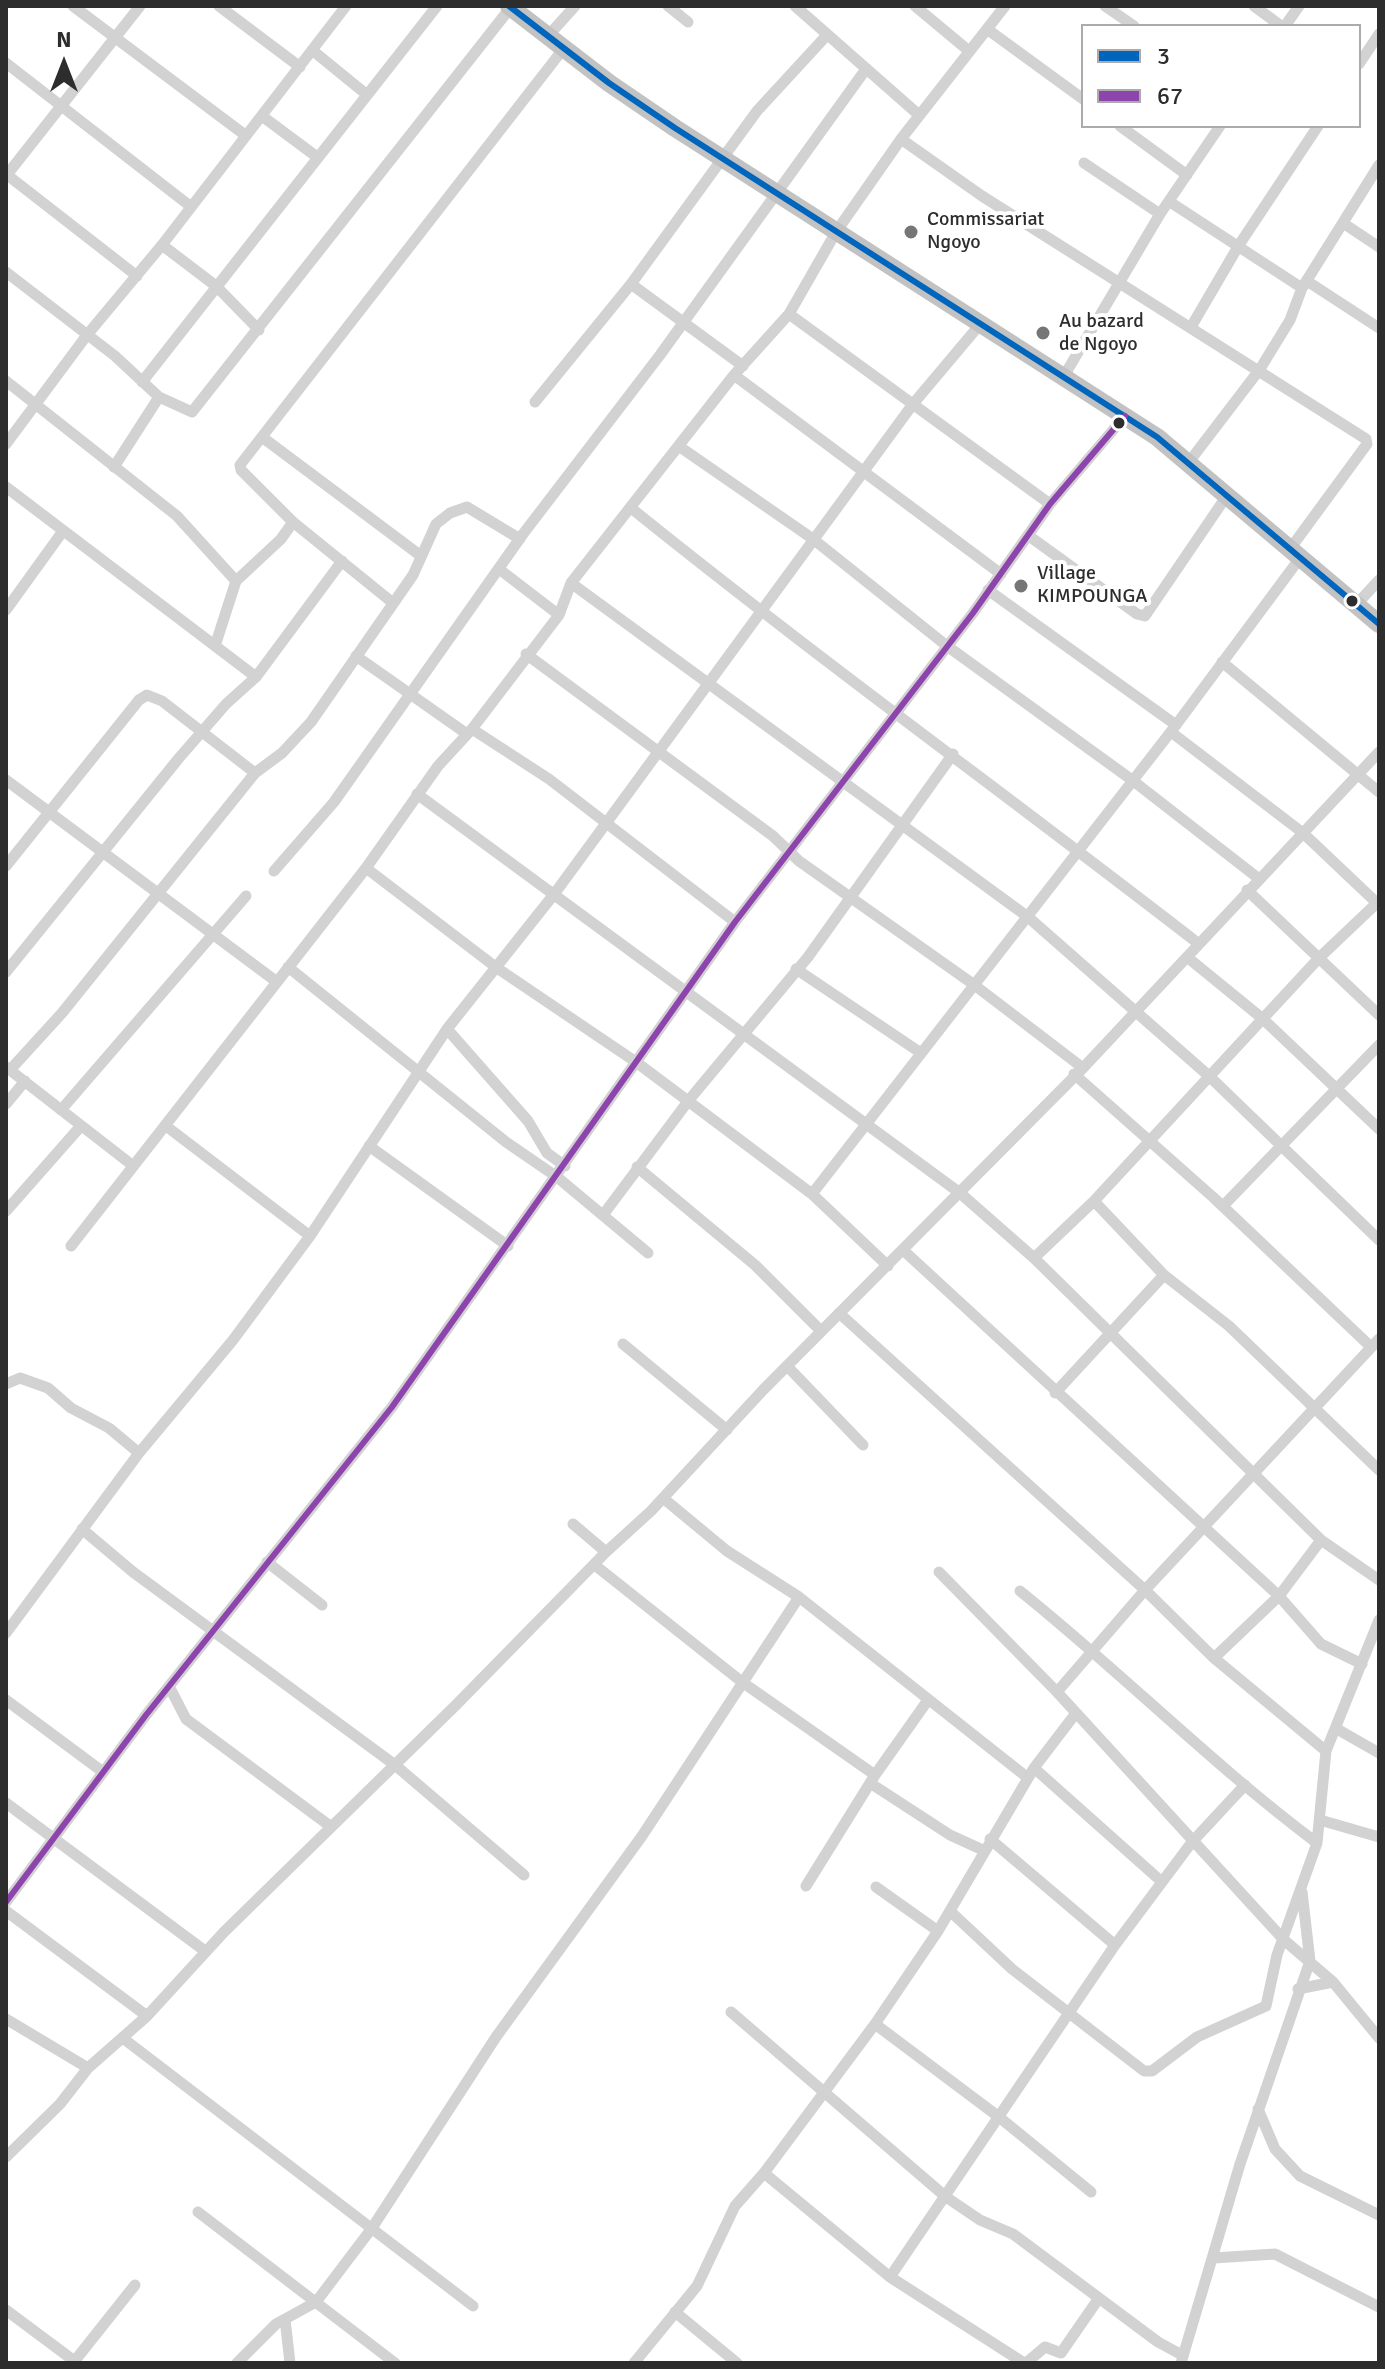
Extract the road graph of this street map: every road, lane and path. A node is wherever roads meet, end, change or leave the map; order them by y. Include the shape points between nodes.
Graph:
1 (73, 6) edge
2 (140, 6) edge
3 (219, 6) edge
4 (346, 6) edge
5 (437, 6) edge
6 (510, 6) edge
7 (575, 6) edge
8 (668, 6) edge
9 (795, 6) edge
10 (915, 6) edge
11 (1005, 6) edge
12 (1105, 6) edge
13 (1254, 6) edge
14 (1299, 6) edge
15 (688, 22) dead end
16 (1131, 24) edge
17 (1280, 24) edge
18 (1285, 24) edge
19 (987, 29) junction
20 (1379, 34) edge
21 (827, 35) junction
22 (548, 36) junction
23 (115, 39) junction
24 (564, 48) junction
25 (312, 50) junction
26 (969, 51) junction
27 (1361, 61) edge
28 (6, 63) edge
29 (300, 67) junction
30 (866, 69) junction
31 (366, 94) junction
32 (1081, 98) edge
33 (61, 106) junction
34 (919, 115) junction
35 (262, 116) junction
36 (1123, 128) edge
37 (1219, 128) edge
38 (1317, 128) edge
39 (245, 135) junction
40 (901, 139) junction
41 (317, 157) junction
42 (723, 159) junction
43 (1084, 163) dead end
44 (1379, 165) edge
45 (6, 175) edge
46 (1187, 175) junction
47 (778, 194) junction
48 (1170, 202) junction
49 (190, 206) junction
50 (1160, 214) junction
51 (1343, 223) junction
52 (836, 232) junction
53 (162, 245) junction
54 (1239, 245) junction
55 (1379, 247) edge
56 (6, 272) edge
57 (137, 276) junction
58 (631, 284) junction
59 (1304, 284) junction
60 (1120, 285) junction
61 (216, 286) junction
62 (789, 314) junction
63 (684, 321) junction
64 (982, 322) junction
65 (1191, 327) junction
66 (1379, 328) edge
67 (259, 330) junction
68 (87, 335) junction
69 (1260, 369) junction
70 (739, 370) junction
71 (1064, 376) junction
72 (6, 381) edge
73 (142, 382) junction
74 (159, 397) junction
75 (535, 402) dead end
76 (35, 403) junction
77 (913, 404) junction
78 (1125, 416) junction
79 (262, 437) junction
80 (6, 444) edge
81 (680, 447) junction
82 (1189, 462) junction
83 (114, 467) junction
84 (863, 473) junction
85 (6, 487) edge
86 (1228, 494) junction
87 (1050, 504) junction
88 (631, 508) junction
89 (293, 522) junction
90 (63, 531) junction
91 (1029, 536) junction
92 (520, 539) junction
93 (813, 539) junction
94 (1295, 553) junction
95 (421, 556) junction
96 (342, 561) junction
97 (499, 569) junction
98 (1001, 574) junction
99 (1379, 580) edge
100 (236, 581) junction
101 (571, 583) junction
102 (6, 587) edge
103 (988, 590) junction
104 (17, 595) junction
105 (393, 603) junction
106 (1357, 604) junction
107 (6, 610) edge
108 (762, 614) junction
109 (559, 615) junction
110 (1379, 624) edge
111 (215, 646) junction
112 (947, 646) junction
113 (526, 654) junction
114 (356, 656) junction
115 (1222, 662) junction
116 (256, 677) junction
117 (707, 682) junction
118 (411, 695) junction
119 (897, 712) junction
120 (1174, 728) junction
121 (203, 731) junction
122 (470, 731) junction
123 (656, 751) junction
124 (1379, 752) edge
125 (953, 754) junction
126 (1357, 772) junction
127 (255, 773) junction
128 (6, 780) edge
129 (1132, 780) junction
130 (842, 782) junction
131 (1379, 792) edge
132 (417, 794) junction
133 (47, 811) junction
134 (606, 821) junction
135 (901, 828) junction
136 (1303, 833) junction
137 (1078, 850) junction
138 (791, 853) junction
139 (103, 854) junction
140 (6, 866) edge
141 (366, 868) junction
142 (274, 871) dead end
143 (1258, 878) junction
144 (1247, 890) junction
145 (555, 893) junction
146 (159, 894) junction
147 (246, 896) dead end
148 (849, 897) junction
149 (1378, 903) edge
150 (1028, 917) junction
151 (735, 922) junction
152 (212, 934) junction
153 (1199, 944) junction
154 (1187, 957) junction
155 (1319, 958) junction
156 (288, 967) junction
157 (497, 968) junction
158 (796, 969) junction
159 (6, 972) edge
160 (277, 982) junction
161 (973, 984) junction
162 (687, 995) junction
163 (1134, 1009) junction
164 (1379, 1015) edge
165 (1263, 1019) junction
166 (447, 1029) junction
167 (744, 1031) junction
168 (1379, 1045) edge
169 (921, 1053) junction
170 (636, 1062) junction
171 (8, 1068) edge
172 (1078, 1071) junction
173 (419, 1072) junction
174 (1209, 1076) junction
175 (25, 1081) junction
176 (1337, 1087) junction
177 (689, 1100) junction
178 (6, 1104) edge
179 (61, 1110) junction
180 (166, 1126) junction
181 (80, 1127) junction
182 (866, 1127) junction
183 (1379, 1129) edge
184 (1149, 1142) junction
185 (1280, 1145) junction
186 (369, 1146) junction
187 (132, 1165) junction
188 (565, 1166) junction
189 (637, 1167) junction
190 (557, 1177) junction
191 (960, 1193) junction
192 (812, 1194) junction
193 (1094, 1201) junction
194 (1223, 1206) junction
195 (6, 1211) edge
196 (603, 1215) junction
197 (310, 1236) junction
198 (1379, 1240) edge
199 (71, 1246) dead end
200 (508, 1246) junction
201 (903, 1250) junction
202 (648, 1253) dead end
203 (1034, 1258) junction
204 (888, 1266) junction
205 (1164, 1275) junction
206 (839, 1313) junction
207 (821, 1331) junction
208 (1108, 1334) junction
209 (1375, 1343) edge
210 (623, 1344) dead end
211 (787, 1366) junction
212 (6, 1384) edge
213 (1055, 1393) junction
214 (1317, 1408) junction
215 (727, 1430) junction
216 (863, 1445) dead end
217 (139, 1453) junction
218 (1379, 1470) edge
219 (1254, 1472) junction
220 (663, 1498) junction
221 (573, 1524) dead end
222 (1205, 1528) junction
223 (82, 1529) junction
224 (1321, 1540) junction
225 (606, 1552) junction
226 (267, 1562) junction
227 (596, 1566) junction
228 (939, 1572) dead end
229 (1379, 1580) edge
230 (1145, 1590) junction
231 (1020, 1591) dead end
232 (1279, 1596) junction
233 (799, 1597) junction
234 (322, 1605) dead end
235 (1379, 1620) edge
236 (214, 1630) junction
237 (6, 1633) edge
238 (1094, 1650) junction
239 (1214, 1658) junction
240 (1362, 1664) junction
241 (742, 1682) junction
242 (170, 1688) junction
243 (1057, 1692) junction
244 (6, 1700) edge
245 (928, 1700) junction
246 (1076, 1713) junction
247 (1337, 1729) junction
248 (1326, 1751) junction
249 (1379, 1753) edge
250 (395, 1765) junction
251 (103, 1772) junction
252 (1031, 1773) junction
253 (873, 1779) junction
254 (1245, 1785) junction
255 (6, 1803) edge
256 (1320, 1820) junction
257 (330, 1826) junction
258 (1379, 1837) edge
259 (53, 1841) junction
260 (1192, 1842) junction
261 (1317, 1843) junction
262 (988, 1845) junction
263 (524, 1875) dead end
264 (1162, 1882) junction
265 (806, 1886) dead end
266 (876, 1887) dead end
267 (1302, 1891) junction
268 (6, 1902) edge
269 (6, 1911) edge
270 (950, 1911) junction
271 (938, 1931) junction
272 (1284, 1940) junction
273 (1115, 1945) junction
274 (205, 1951) junction
275 (1310, 1961) junction
276 (1273, 1982) junction
277 (1333, 1982) junction
278 (1297, 1992) junction
279 (731, 2012) dead end
280 (1072, 2014) junction
281 (147, 2016) junction
282 (6, 2019) edge
283 (875, 2024) junction
284 (1374, 2027) edge
285 (1379, 2038) edge
286 (124, 2039) junction
287 (88, 2068) junction
288 (823, 2092) junction
289 (1258, 2109) junction
290 (999, 2117) junction
291 (6, 2157) edge
292 (764, 2173) junction
293 (1091, 2192) dead end
294 (946, 2197) junction
295 (198, 2212) dead end
296 (1379, 2215) edge
297 (372, 2228) junction
298 (1214, 2258) junction
299 (890, 2277) junction
300 (135, 2285) dead end
301 (1099, 2298) junction
302 (316, 2302) junction
303 (473, 2306) dead end
304 (1379, 2307) edge
305 (6, 2310) edge
306 (675, 2312) junction
307 (285, 2319) junction
308 (1064, 2358) edge
309 (1181, 2359) edge
310 (75, 2362) edge
311 (237, 2363) edge
312 (290, 2363) edge
313 (395, 2363) edge
314 (634, 2363) edge
315 (737, 2363) edge
316 (1025, 2363) edge

1 - 23 street
2 - 23 street
3 - 29 street
4 - 25 street
5 - 31 street
6 - 22 highway
6 - 67 street
7 - 22 street
8 - 15 street
9 - 21 street
10 - 26 street
11 - 19 street
12 - 16 street
13 - 17 street
14 - 18 street
19 - 26 street
19 - 32 street
20 - 27 street
21 - 30 street
21 - 42 street via 757,111
22 - 24 highway
23 - 33 street
23 - 39 street
24 - 42 highway
24 - 79 street
25 - 29 street
25 - 31 street
26 - 34 street
28 - 33 street
29 - 35 street
30 - 34 street
30 - 47 street
31 - 41 street
33 - 45 street
33 - 49 street
34 - 40 street
35 - 39 street
35 - 41 street
36 - 46 street
37 - 46 street
38 - 54 street
39 - 49 street
40 - 52 street
40 - 60 street
41 - 61 street
42 - 47 highway
42 - 58 street
43 - 50 street
44 - 51 street
45 - 57 street
46 - 48 street
47 - 52 highway
47 - 63 street
48 - 50 street
48 - 54 street
49 - 53 street
50 - 60 street
51 - 55 street
51 - 59 street
52 - 62 street
52 - 64 highway
53 - 57 street
53 - 61 street
54 - 59 street
54 - 65 street
56 - 68 street
57 - 68 street
58 - 63 street
58 - 75 street
59 - 66 street
59 - 69 street via 1290,320
60 - 65 street
60 - 71 street
61 - 67 street
61 - 73 street
62 - 70 street
62 - 77 street
63 - 70 street
63 - 92 street
64 - 71 highway
64 - 77 street
65 - 69 street
67 - 74 street via 195,410 182,411
68 - 73 street
68 - 76 street
69 - 82 street
69 - 94 street via 1367,441
70 - 81 street
70 - 84 street
71 - 78 highway
72 - 76 street
73 - 74 street
74 - 83 street
76 - 80 street
76 - 83 street
77 - 84 street
77 - 87 street
78 - 82 highway
78 - 87 street
79 - 89 street via 240,467
79 - 95 street
81 - 88 street
81 - 93 street
82 - 86 highway
83 - 100 street via 177,516
84 - 93 street
84 - 98 street
85 - 90 street
86 - 91 street via 1145,616
86 - 94 highway
87 - 91 street
88 - 101 street
88 - 108 street
89 - 96 street
89 - 100 street
90 - 104 street
90 - 111 street
91 - 98 street
92 - 95 street via 476,509 459,508 436,524
92 - 97 street
93 - 108 street
93 - 112 street
94 - 106 highway
94 - 115 street
95 - 105 street
96 - 105 street
96 - 116 street
97 - 109 street
97 - 118 street
98 - 103 street
99 - 106 street
100 - 111 street
101 - 109 street
101 - 117 street
102 - 104 street
103 - 112 street
103 - 120 street
104 - 107 street
105 - 114 street
106 - 110 highway
108 - 117 street
108 - 119 street
109 - 113 street
111 - 116 street
112 - 119 street
112 - 129 street
113 - 122 street
113 - 123 street
114 - 118 street
114 - 127 street via 311,722
115 - 120 street
115 - 126 street
116 - 121 street
117 - 123 street
117 - 130 street
118 - 122 street
118 - 142 street via 334,802
119 - 125 street
119 - 130 street
120 - 129 street
120 - 136 street
121 - 127 street
121 - 133 street via 147,695
121 - 139 street
122 - 132 street
122 - 134 street
123 - 134 street
123 - 138 street
124 - 126 street
125 - 135 street
125 - 137 street
126 - 131 street
126 - 136 street
127 - 146 street
128 - 133 street
129 - 137 street
129 - 143 street
130 - 135 street
130 - 138 street
132 - 141 street
132 - 145 street
133 - 139 street
133 - 140 street
134 - 145 street
134 - 151 street
135 - 148 street
135 - 150 street
136 - 143 street
136 - 149 street
137 - 150 street
137 - 153 street
138 - 148 street
138 - 151 street
139 - 146 street
139 - 159 street
141 - 156 street
141 - 157 street
143 - 144 street
144 - 153 street
144 - 155 street
145 - 157 street
145 - 162 street
146 - 152 street
146 - 171 street via 62,1013
147 - 152 street
148 - 158 street
148 - 161 street
149 - 155 street
150 - 161 street
150 - 163 street
151 - 162 street
152 - 160 street
152 - 179 street
153 - 154 street
154 - 163 street
154 - 165 street
155 - 164 street
155 - 165 street
156 - 160 street
156 - 173 street
157 - 166 street
157 - 170 street
158 - 167 street
158 - 169 street
160 - 180 street
161 - 169 street
161 - 172 street
162 - 167 street
162 - 170 street
163 - 172 street
163 - 174 street
165 - 174 street
165 - 176 street
166 - 173 street
166 - 188 street via 528,1121 547,1153
167 - 177 street
167 - 182 street
168 - 176 street
169 - 182 street
170 - 177 street
170 - 188 street
171 - 175 street
172 - 184 street
172 - 191 street
173 - 186 street
173 - 190 street
174 - 184 street
174 - 185 street
175 - 178 street
175 - 179 street
176 - 183 street
176 - 185 street
177 - 189 street
177 - 192 street
179 - 181 street
180 - 187 street
180 - 197 street
181 - 187 street
181 - 195 street
182 - 191 street
182 - 192 street
184 - 193 street
184 - 194 street
185 - 194 street
185 - 198 street
186 - 197 street
186 - 200 street
187 - 199 street
188 - 190 street
189 - 196 street
189 - 207 street via 755,1265
190 - 196 street
190 - 200 street
191 - 201 street
191 - 203 street
192 - 204 street
193 - 203 street
193 - 205 street
194 - 209 street
196 - 202 street
197 - 217 street via 212,1368
200 - 226 street via 360,1449
201 - 204 street
201 - 213 street
203 - 208 street
204 - 206 street
205 - 208 street
205 - 214 street via 1229,1326
206 - 207 street
206 - 230 street
207 - 211 street
208 - 213 street
208 - 219 street
209 - 214 street
210 - 215 street
211 - 215 street
211 - 216 street
212 - 217 street via 20,1378 48,1388
213 - 222 street
214 - 218 street
214 - 219 street
215 - 220 street
217 - 223 street
219 - 222 street
219 - 224 street
220 - 225 street
220 - 233 street via 727,1551
221 - 225 street
222 - 230 street
222 - 232 street
223 - 236 street
223 - 237 street
224 - 229 street
224 - 232 street
225 - 227 street
226 - 234 street
226 - 236 street
227 - 241 street
227 - 250 street
228 - 243 street
230 - 238 street
230 - 239 street
231 - 238 street
232 - 239 street
232 - 240 street via 1321,1644
233 - 241 street
233 - 245 street
235 - 240 street
236 - 242 street
236 - 250 street
238 - 243 street
238 - 254 street
239 - 248 street
240 - 247 street
241 - 253 street
241 - 297 street via 642,1836 496,2037
242 - 251 street
242 - 257 street via 186,1719
243 - 246 street
244 - 251 street
245 - 252 street
245 - 253 street
246 - 252 street
246 - 260 street
247 - 248 street
247 - 249 street
248 - 256 street
250 - 257 street
250 - 263 street
251 - 259 street
252 - 262 street
252 - 264 street
253 - 262 street via 950,1835
253 - 265 street
254 - 260 street
254 - 261 street
255 - 259 street
256 - 258 street
256 - 261 street
257 - 274 street
259 - 268 street
259 - 274 street
260 - 264 street
260 - 272 street
261 - 267 street
262 - 270 street
262 - 273 street
264 - 273 street
266 - 271 street
267 - 272 street
267 - 275 street
269 - 281 street
270 - 271 street
270 - 280 street via 1012,1969
271 - 283 street
272 - 275 street
272 - 276 street
273 - 280 street
274 - 281 street
275 - 277 street
275 - 278 street
276 - 278 street
276 - 280 street via 1266,2006 1208,2031 1148,2072
277 - 278 street
277 - 284 street
278 - 289 street
279 - 288 street
280 - 290 street
281 - 286 street
282 - 287 street
283 - 288 street
283 - 290 street
284 - 285 street
286 - 287 street
286 - 297 street
287 - 291 street
288 - 292 street
288 - 294 street
289 - 296 street via 1275,2149 1300,2176
289 - 298 street
290 - 293 street
290 - 294 street
292 - 299 street
292 - 306 street via 735,2206 697,2286
294 - 299 street
294 - 301 street via 1013,2234
295 - 302 street
297 - 302 street
297 - 303 street
298 - 304 street via 1275,2254
298 - 309 street
299 - 316 street
300 - 310 street
301 - 308 street
301 - 309 street
302 - 307 street
302 - 313 street
305 - 310 street
306 - 314 street
306 - 315 street
307 - 311 street
307 - 312 street
308 - 316 street via 1045,2347

